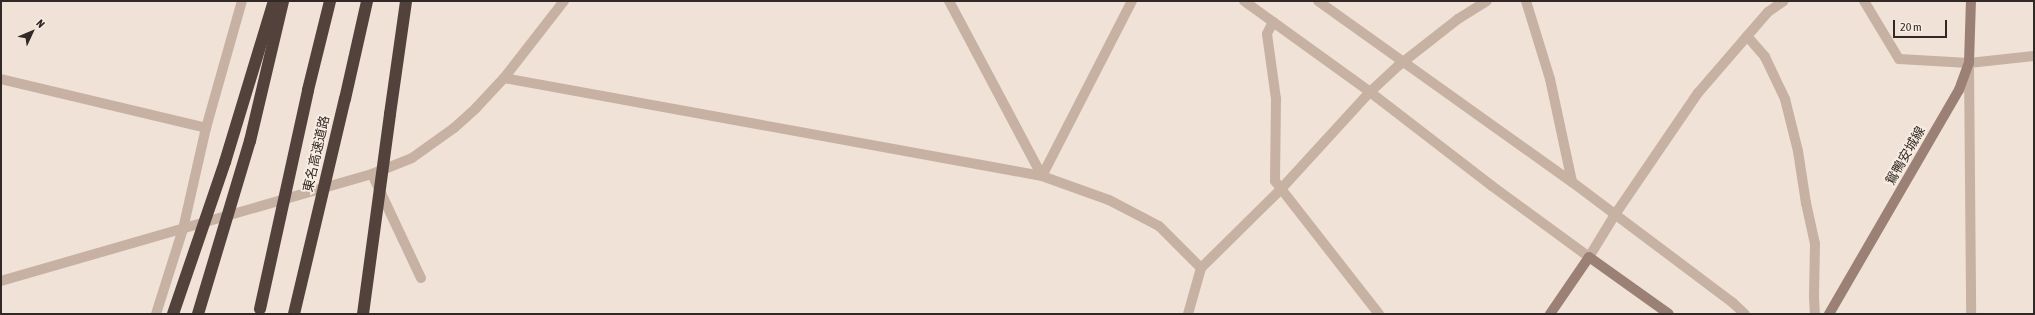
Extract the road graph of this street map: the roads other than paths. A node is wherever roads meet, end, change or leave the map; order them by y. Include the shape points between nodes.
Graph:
1 (242, 1) edge
2 (274, 1) edge
3 (283, 1) edge
4 (330, 1) edge
5 (367, 1) edge
6 (406, 1) edge
7 (564, 1) edge
8 (949, 1) edge
9 (1132, 1) edge
10 (1244, 1) edge
11 (1318, 1) edge
12 (1487, 1) edge
13 (1526, 1) edge
14 (1784, 1) edge
15 (1864, 1) edge
16 (1971, 1) edge
17 (1273, 22) junction
18 (1747, 36) junction
19 (2034, 56) edge
20 (1968, 62) junction
21 (1401, 63) junction
22 (504, 78) junction
23 (1, 79) edge
24 (1373, 90) junction
25 (206, 128) junction
26 (372, 174) junction
27 (1042, 176) junction
28 (1572, 182) junction
29 (1281, 189) junction
30 (1613, 218) junction
31 (183, 229) junction
32 (1592, 253) junction
33 (1201, 268) junction
34 (420, 278) dead end
35 (1, 281) edge
36 (260, 312) edge
37 (156, 314) edge
38 (173, 314) edge
39 (198, 314) edge
40 (294, 314) edge
41 (363, 314) edge
42 (1188, 314) edge
43 (1379, 314) edge
44 (1550, 314) edge
45 (1669, 314) edge
46 (1744, 314) edge
47 (1815, 314) edge
48 (1829, 314) edge
49 (1971, 314) edge

1 - 25 street
2 - 38 highway, bridge via 225,162
3 - 39 highway, bridge via 250,141
4 - 36 highway, 東名高速道路, bridge
5 - 40 highway, 東名高速道路, bridge
6 - 41 highway, bridge
7 - 22 street
8 - 27 street
9 - 27 street
10 - 17 street
11 - 21 street
12 - 21 street via 1458,19
13 - 28 street via 1550,78
14 - 18 street via 1768,12
15 - 20 street via 1899,60
16 - 20 main road, 鴛鴨安城線
17 - 24 street
17 - 29 street via 1267,34 1276,99 1275,181
18 - 30 street via 1698,93
18 - 47 street via 1765,57 1785,99 1798,151 1806,203 1816,244
19 - 20 street
20 - 48 main road, 鴛鴨安城線 via 1959,90
20 - 49 street
21 - 24 street
21 - 28 street
22 - 26 street via 454,128 412,158
22 - 27 street
23 - 25 street
24 - 29 street
24 - 32 street via 1492,186
25 - 31 street
26 - 31 street
26 - 34 street
27 - 33 street via 1109,200 1159,226
28 - 30 street
29 - 33 street
29 - 43 street
30 - 32 street
30 - 46 street via 1733,303
31 - 35 street
31 - 37 street
32 - 44 main road
32 - 45 main road
33 - 42 street

